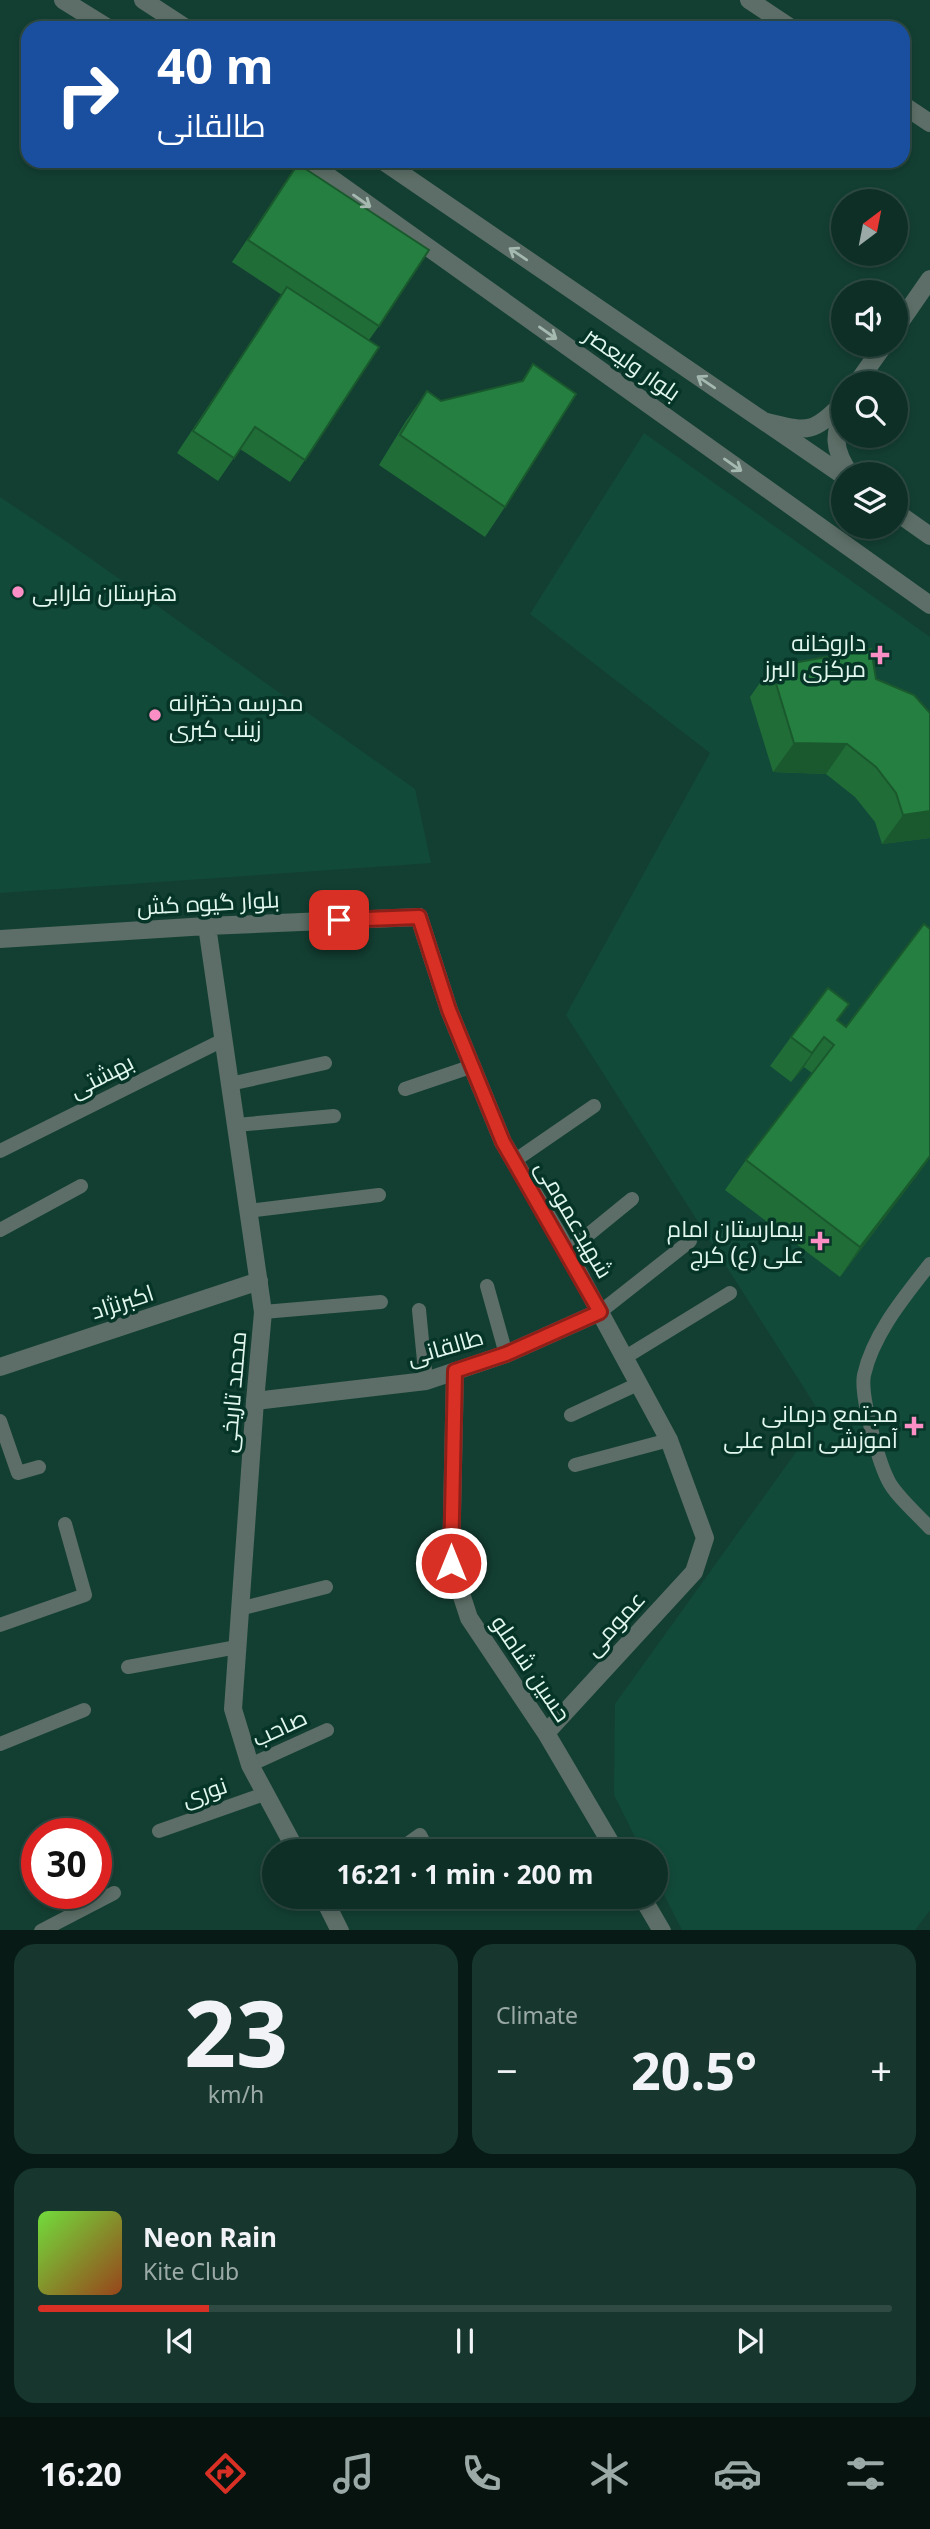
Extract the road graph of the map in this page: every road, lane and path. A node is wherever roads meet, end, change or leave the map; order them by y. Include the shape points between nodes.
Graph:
1 (63, 0) edge
2 (143, 0) edge
3 (750, 0) edge
4 (97, 21) edge
5 (175, 21) edge
6 (781, 21) edge
7 (910, 110) edge
8 (930, 123) edge
9 (316, 168) edge
10 (393, 168) edge
11 (930, 279) edge
12 (908, 311) edge
13 (831, 415) edge
14 (763, 421) junction
15 (831, 467) edge
16 (908, 520) edge
17 (930, 536) edge
18 (930, 605) edge
19 (419, 917) joint
20 (207, 926) junction
21 (0, 939) edge
22 (223, 1040) junction
23 (324, 1063) dead end
24 (470, 1067) junction
25 (230, 1084) junction
26 (405, 1089) dead end
27 (594, 1106) dead end
28 (334, 1116) dead end
29 (236, 1125) junction
30 (0, 1151) edge
31 (514, 1161) junction
32 (82, 1186) dead end
33 (379, 1195) dead end
34 (632, 1199) dead end
35 (248, 1211) junction
36 (0, 1230) edge
37 (690, 1241) dead end
38 (567, 1252) junction
39 (930, 1264) edge
40 (259, 1281) junction
41 (486, 1286) dead end
42 (730, 1293) dead end
43 (382, 1302) dead end
44 (419, 1310) dead end
45 (263, 1312) junction
46 (600, 1312) junction
47 (506, 1354) junction
48 (624, 1358) junction
49 (0, 1367) edge
50 (455, 1371) junction
51 (426, 1381) junction
52 (638, 1384) junction
53 (255, 1401) junction
54 (571, 1415) dead end
55 (0, 1421) edge
56 (669, 1440) junction
57 (575, 1465) dead end
58 (39, 1467) dead end
59 (65, 1524) dead end
60 (930, 1528) edge
61 (705, 1538) joint
62 (326, 1587) dead end
63 (239, 1609) junction
64 (0, 1625) edge
65 (237, 1647) junction
66 (128, 1667) dead end
67 (84, 1710) dead end
68 (327, 1730) dead end
69 (546, 1733) junction
70 (0, 1744) edge
71 (250, 1765) junction
72 (264, 1794) junction
73 (159, 1831) dead end
74 (290, 1839) edge
75 (608, 1839) edge
76 (114, 1894) dead end
77 (330, 1909) edge
78 (649, 1909) edge
79 (41, 1930) edge
80 (340, 1930) edge
81 (662, 1930) edge

1 - 4 street
2 - 5 street
3 - 6 street
7 - 8 street
9 -> 18 street, بلوار ولیعصر
14 -> 10 street, بلوار ولیعصر
11 - 12 street
13 - 14 street via 806,430
14 - 15 street, بلوار ولیعصر
16 - 17 street
19 - 20 street, بلوار گیوه کش
19 - 24 street, شهیدعمومی
20 - 21 street, بلوار گیوه کش
20 - 22 street, محمد تاریخی
22 - 25 street, محمد تاریخی
22 - 30 lane, بهشتی
23 - 25 lane
24 - 26 lane
24 - 31 street, شهیدعمومی
25 - 29 street, محمد تاریخی
27 - 31 lane
28 - 29 lane
29 - 35 street, محمد تاریخی
31 - 38 street, شهیدعمومی
32 - 36 lane
33 - 35 lane
34 - 38 lane
35 - 40 street, محمد تاریخی
37 - 46 lane
38 - 46 street, شهیدعمومی
39 - 60 lane via 877,1341 864,1376 867,1414 888,1481
40 - 45 street, محمد تاریخی
40 - 49 street, اکبرنژاد
41 - 47 lane
42 - 48 lane
43 - 45 lane
44 - 51 lane
45 - 53 street, محمد تاریخی
46 - 47 street, طالقانی
46 - 48 street, شهیدعمومی
47 - 50 street, طالقانی
48 - 52 street, شهیدعمومی
50 - 51 street, طالقانی
50 - 69 street, حسین شاملو via 451,1563 469,1618
51 - 53 street, طالقانی
52 - 54 lane
52 - 56 street, شهیدعمومی
53 - 63 street, محمد تاریخی
55 - 58 lane via 18,1473
56 - 57 lane
56 - 61 street, شهیدعمومی
59 - 64 lane via 85,1595
61 - 69 street, عمومی via 694,1572
62 - 63 lane
63 - 65 street, محمد تاریخی
65 - 66 lane
65 - 71 street, محمد تاریخی via 233,1709
67 - 70 lane
68 - 71 lane, صاحب
69 - 75 street, حسین شاملو
71 - 72 street, محمد تاریخی
72 - 73 lane, نوری
72 - 74 street, محمد تاریخی
76 - 79 lane
77 - 80 street
78 - 81 street

